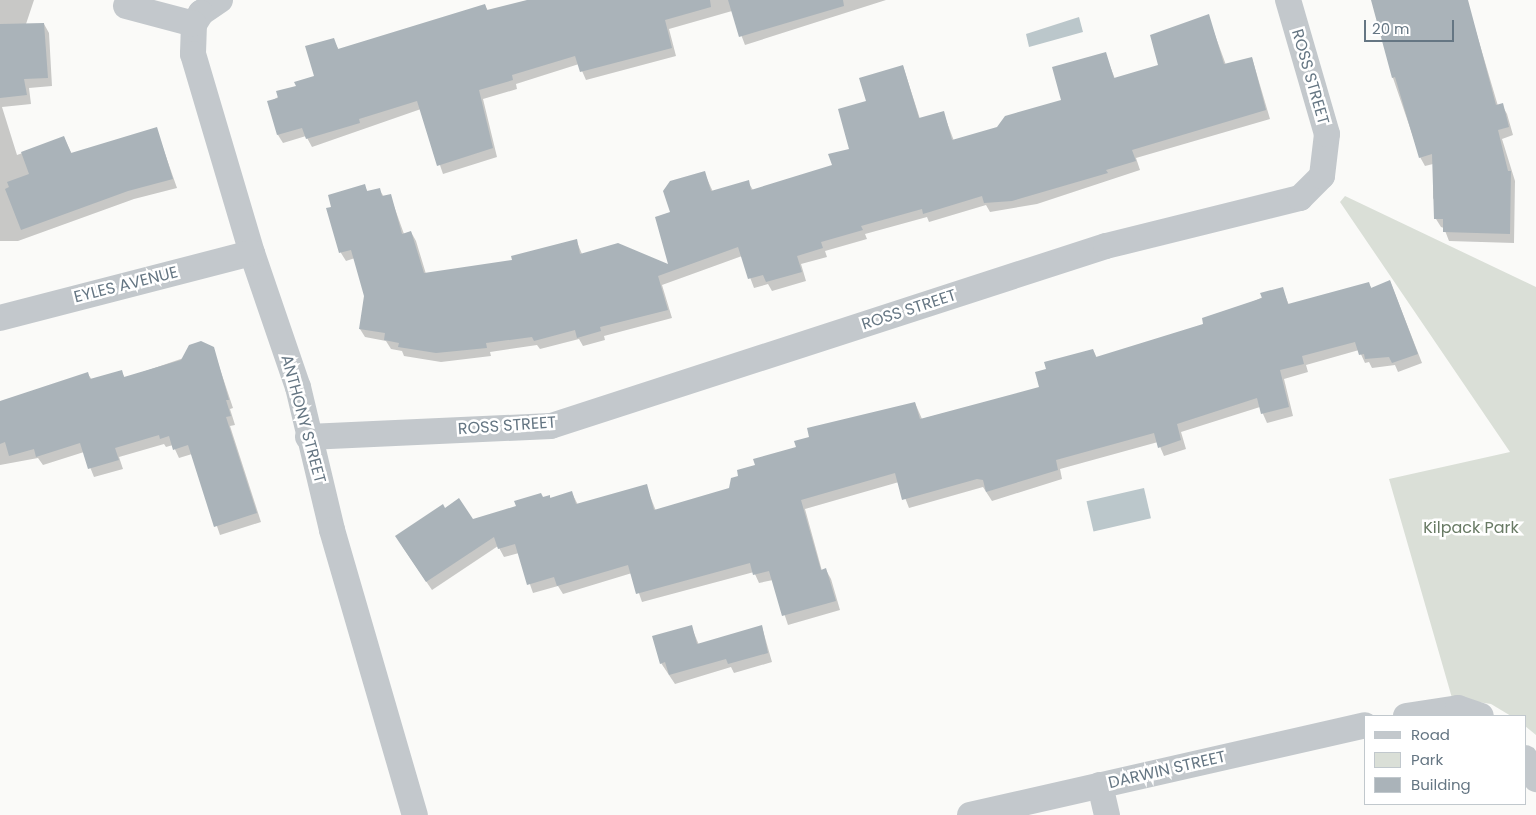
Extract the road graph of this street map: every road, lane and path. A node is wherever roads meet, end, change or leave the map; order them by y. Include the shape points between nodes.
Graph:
1 (220, 0) edge
2 (1288, 0) edge
3 (126, 6) dead end
4 (194, 24) junction
5 (252, 253) junction
6 (0, 318) edge
7 (308, 437) junction
8 (1412, 715) edge
9 (1478, 715) edge
10 (1364, 725) edge
11 (1526, 760) edge
12 (1536, 779) edge
13 (1100, 785) junction
14 (415, 815) edge
15 (970, 815) edge
16 (1107, 815) edge

1 - 4 street via 201,14
2 - 7 street, ROSS STREET via 1327,134 1322,176 1300,198 1106,246 551,426
3 - 4 street
4 - 5 street, ANTHONY STREET via 193,54
5 - 6 street, EYLES AVENUE
5 - 7 street, ANTHONY STREET via 298,387
7 - 14 street, ANTHONY STREET
8 - 9 street via 1458,708
10 - 13 street, DARWIN STREET
11 - 12 street
13 - 15 street, DARWIN STREET
13 - 16 street

